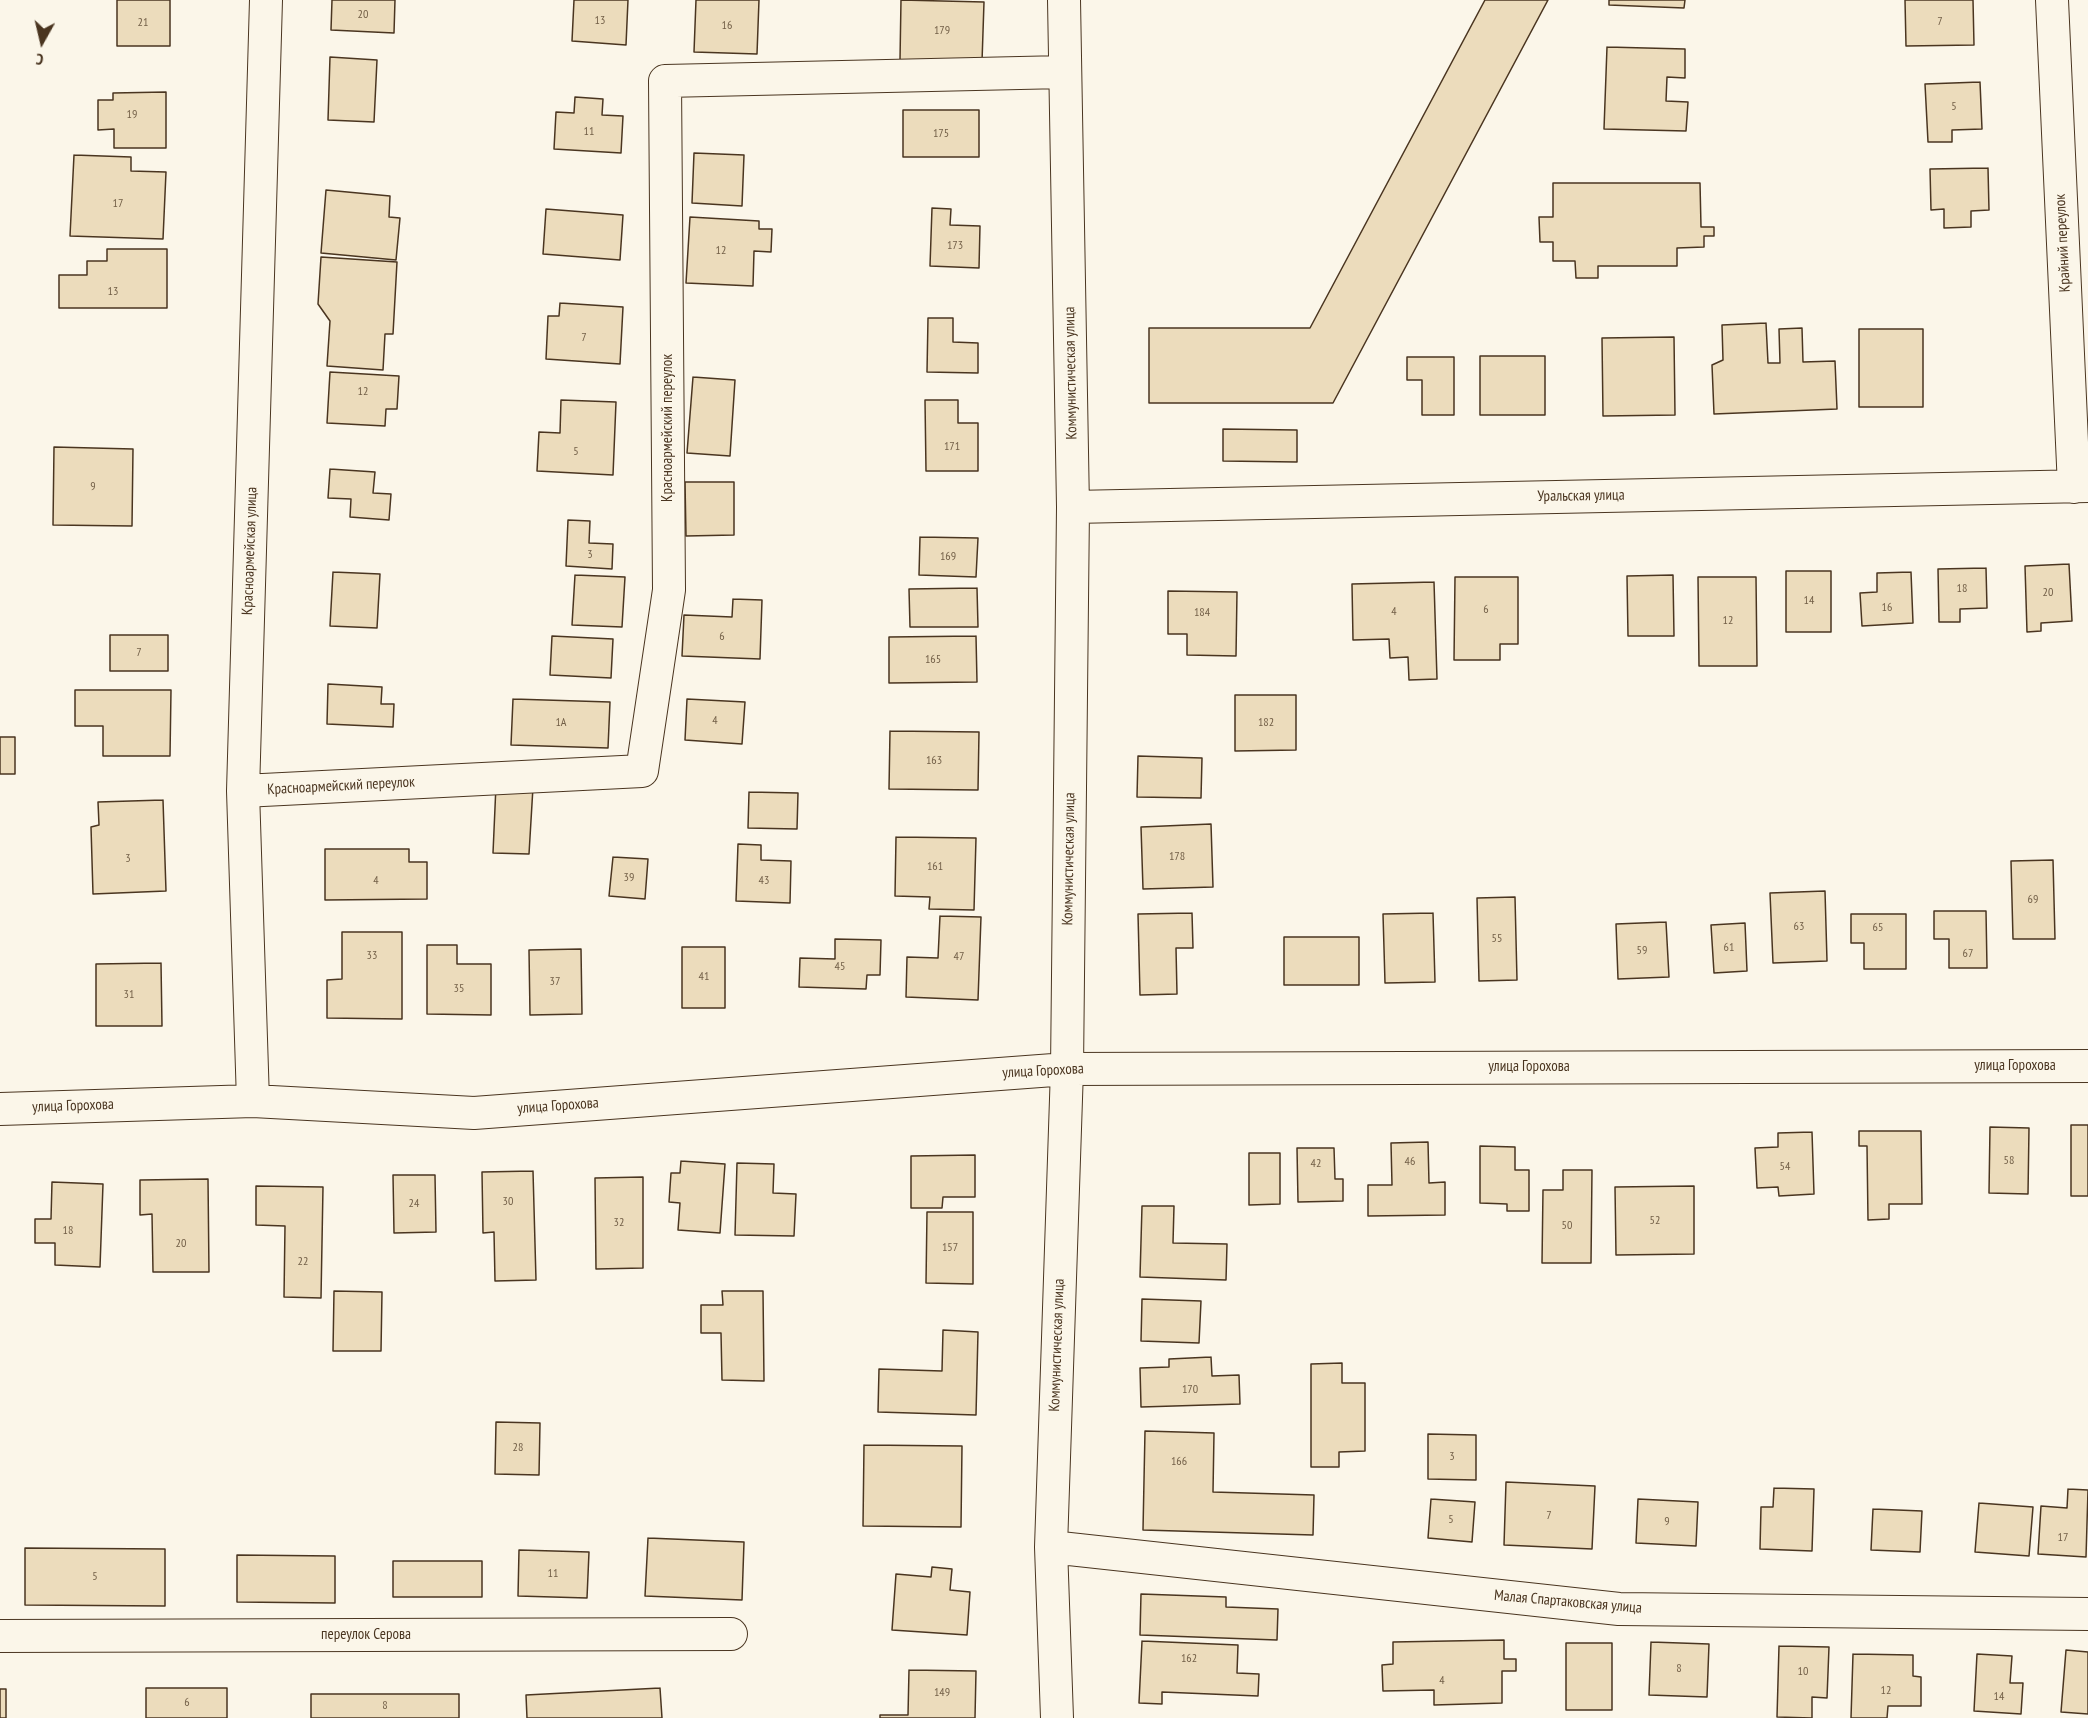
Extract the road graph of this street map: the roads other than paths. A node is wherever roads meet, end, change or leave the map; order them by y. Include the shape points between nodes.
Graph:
1 (266, 0) edge
2 (1064, 0) edge
3 (2052, 0) edge
4 (1064, 72) junction
5 (2081, 486) edge
6 (1073, 507) junction
7 (243, 791) junction
8 (2088, 1066) edge
9 (1067, 1069) junction
10 (253, 1101) junction
11 (0, 1109) edge
12 (1051, 1547) junction
13 (2088, 1614) edge
14 (731, 1634) dead end
15 (0, 1636) edge
16 (1057, 1718) edge

1 - 7 street, Красноармейская улица
2 - 4 street, Коммунистическая улица
3 - 5 street, Крайний переулок
4 - 6 street, Коммунистическая улица
4 - 7 street, Красноармейский переулок via 665,81 669,590 642,771
5 - 6 street, Уральская улица
6 - 9 street, Коммунистическая улица
7 - 10 street, Красноармейская улица
8 - 9 street, улица Горохова
9 - 10 street, улица Горохова via 474,1113
9 - 12 street, Коммунистическая улица
10 - 11 street, улица Горохова
12 - 13 street, Малая Спартаковская улица via 1618,1610
12 - 16 street, Коммунистическая улица
14 - 15 street, переулок Серова

